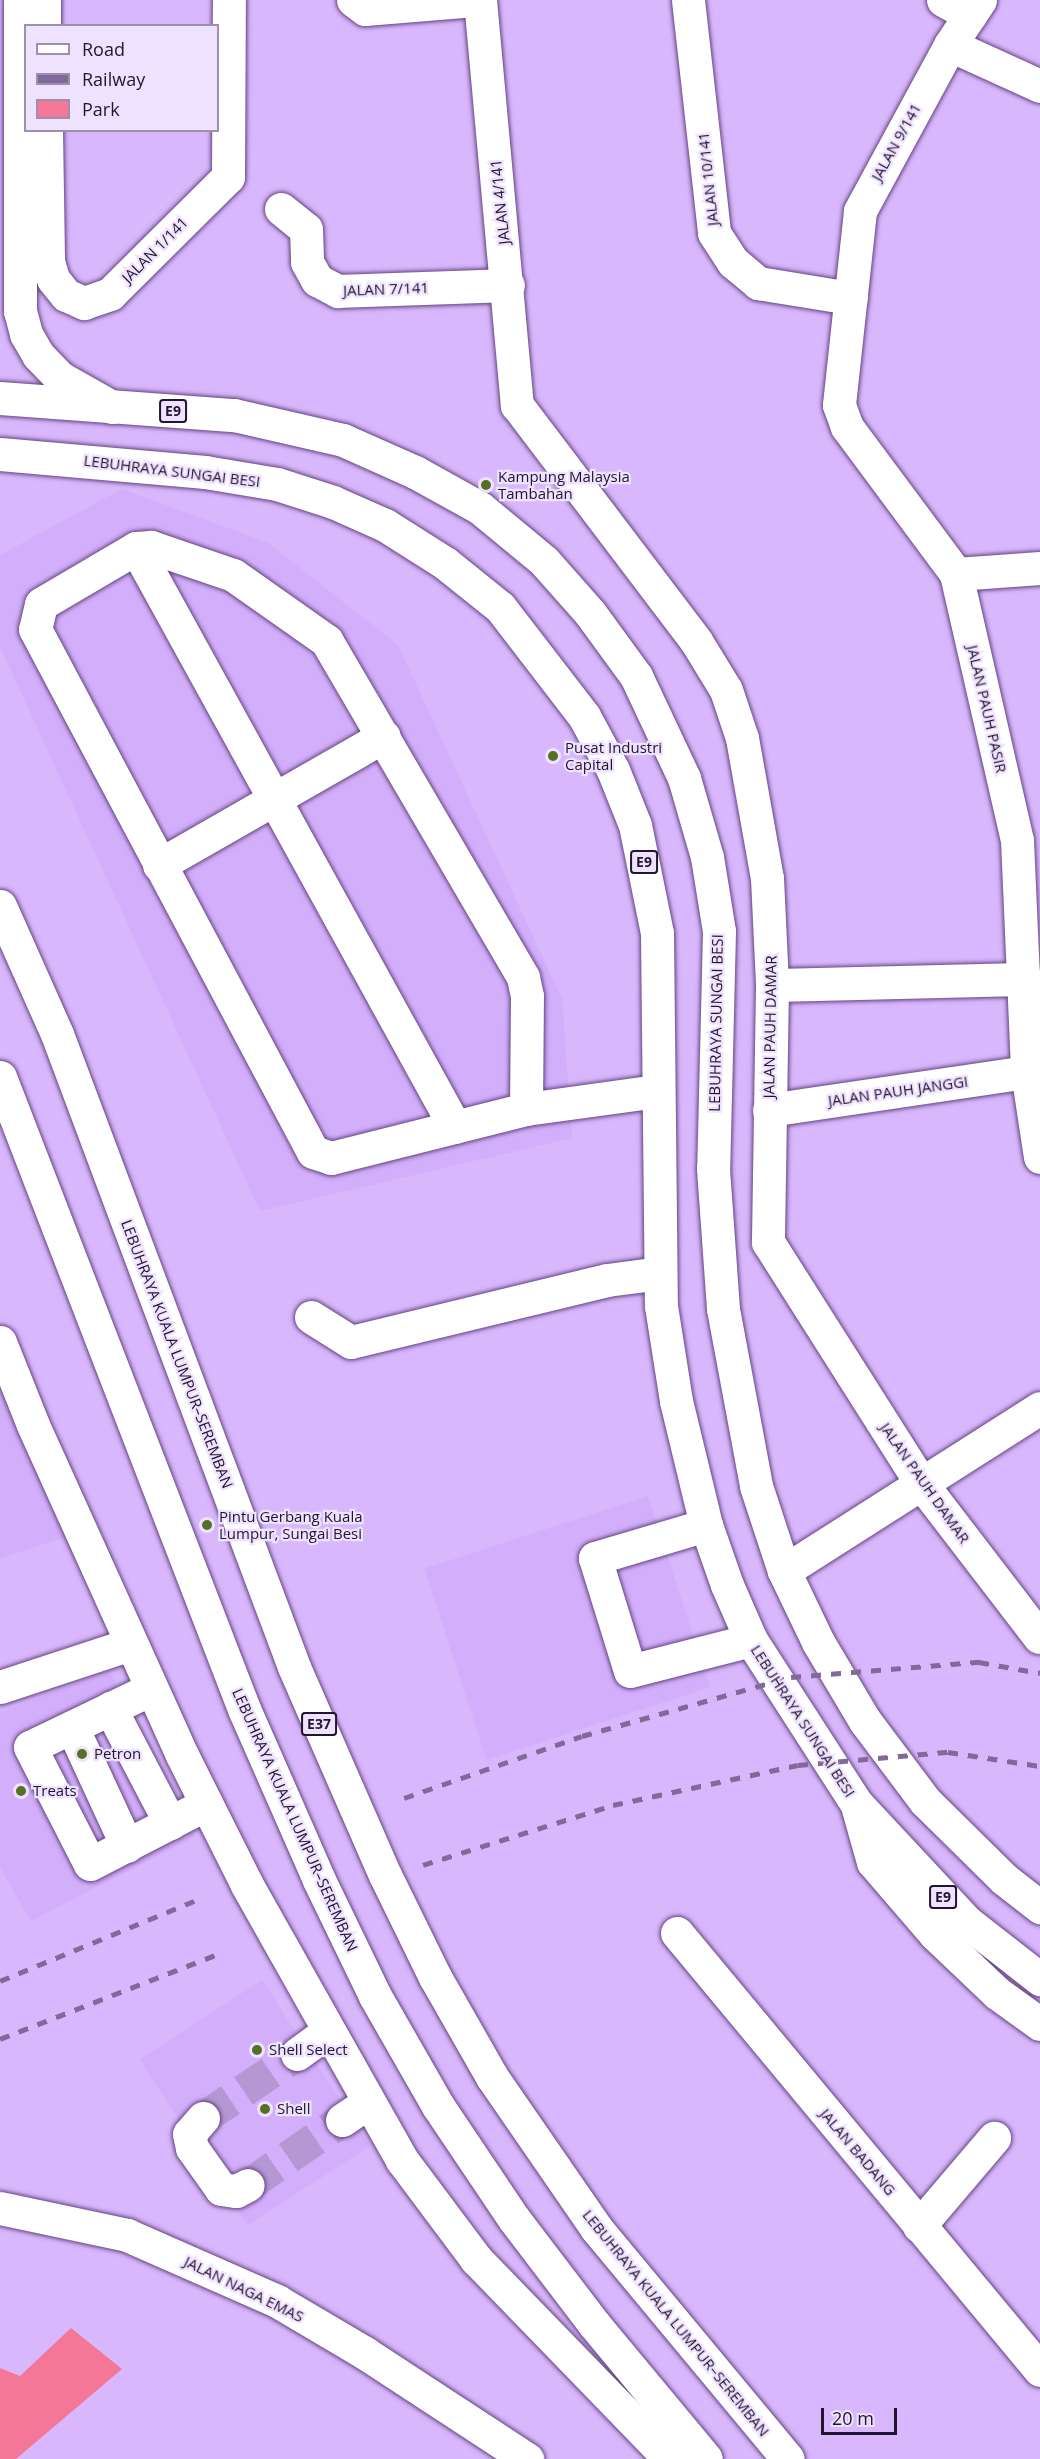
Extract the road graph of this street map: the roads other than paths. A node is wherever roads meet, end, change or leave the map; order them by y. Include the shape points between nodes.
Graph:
1 (20, 0) edge
2 (44, 0) edge
3 (229, 0) edge
4 (353, 0) edge
5 (475, 0) edge
6 (480, 0) edge
7 (688, 0) edge
8 (964, 5) edge
9 (44, 24) edge
10 (950, 45) junction
11 (1040, 86) edge
12 (46, 132) edge
13 (281, 208) dead end
14 (508, 285) junction
15 (851, 298) junction
16 (0, 398) edge
17 (517, 405) joint
18 (112, 407) junction
19 (0, 454) edge
20 (136, 548) junction
21 (1040, 568) edge
22 (956, 574) junction
23 (384, 736) junction
24 (274, 799) junction
25 (159, 865) junction
26 (0, 906) edge
27 (1026, 979) junction
28 (772, 985) junction
29 (1027, 1072) junction
30 (0, 1077) edge
31 (658, 1090) junction
32 (526, 1109) junction
33 (769, 1110) junction
34 (455, 1127) junction
35 (1040, 1157) edge
36 (660, 1273) junction
37 (311, 1317) dead end
38 (0, 1342) edge
39 (1040, 1408) edge
40 (921, 1483) junction
41 (706, 1525) junction
42 (784, 1571) junction
43 (1039, 1637) edge
44 (751, 1640) junction
45 (130, 1644) junction
46 (0, 1687) edge
47 (151, 1689) junction
48 (110, 1708) junction
49 (72, 1727) junction
50 (856, 1803) junction
51 (207, 1804) junction
52 (170, 1823) junction
53 (127, 1846) junction
54 (1040, 1907) edge
55 (677, 1933) dead end
56 (1040, 1979) edge
57 (1040, 2024) edge
58 (329, 2031) junction
59 (297, 2054) tunnel mouth
60 (369, 2102) junction
61 (203, 2118) tunnel mouth
62 (342, 2120) tunnel mouth
63 (994, 2138) dead end
64 (248, 2185) tunnel mouth
65 (0, 2208) edge
66 (919, 2226) junction
67 (1039, 2366) edge
68 (527, 2459) edge
69 (670, 2459) edge
70 (706, 2459) edge
71 (788, 2459) edge

1 - 18 main road via 20,311 26,334 38,355 59,377
2 - 9 main road
3 - 12 main road, JALAN 1/141 via 228,177 110,294 84,303 66,295 53,279 48,261
4 - 5 main road via 365,9
6 - 14 main road, JALAN 4/141
7 - 15 main road, JALAN 10/141 via 714,233 733,262 759,283
8 - 10 main road, JALAN 9/141
10 - 11 main road
10 - 15 main road, JALAN 9/141 via 860,211
13 - 14 main road, JALAN 7/141 via 306,229 307,262 317,280 338,291
14 - 17 main road, JALAN 4/141
15 - 22 main road, JALAN PAUH PASIR via 839,405 847,427
16 - 18 main road, LEBUHRAYA SUNGAI BESI / E9
17 - 28 main road, JALAN PAUH DAMAR via 696,641 726,690 742,738 767,878
18 - 42 main road, LEBUHRAYA SUNGAI BESI / E9 via 234,415 289,425 343,440 415,472 480,508 544,561 590,613 636,676 684,778 709,868 719,931 713,1169 723,1309 756,1486
19 - 31 main road, LEBUHRAYA SUNGAI BESI / E9 via 205,472 277,484 333,502 385,525 445,563 500,607 584,716 613,770 635,825 657,933
20 - 23 main road via 152,547 218,567 327,641
20 - 24 main road
20 - 25 main road via 41,604 35,629
21 - 22 main road
22 - 27 main road, JALAN PAUH PASIR via 1017,840
23 - 24 main road
23 - 32 main road via 523,976 527,996
24 - 25 main road
24 - 34 main road
25 - 34 main road via 313,1152 331,1158
26 - 71 main road, LEBUHRAYA KUALA LUMPUR–SEREMBAN / E37 via 57,1034 294,1667 385,1875 435,1977 492,2077 596,2228
27 - 28 main road
27 - 29 main road, JALAN PAUH PASIR
28 - 33 main road, JALAN PAUH DAMAR
29 - 33 main road, JALAN PAUH JANGGI
29 - 35 main road, JALAN PAUH PASIR
30 - 70 main road, LEBUHRAYA KUALA LUMPUR–SEREMBAN via 244,1709 375,1996 438,2106 514,2219 594,2324
31 - 32 main road
31 - 36 main road, LEBUHRAYA SUNGAI BESI / E9
32 - 34 main road
33 - 40 main road, JALAN PAUH DAMAR via 768,1242 777,1263
36 - 37 main road via 607,1280 351,1342
36 - 41 main road, LEBUHRAYA SUNGAI BESI / E9 via 676,1401
38 - 45 main road
39 - 40 main road
40 - 42 main road
40 - 43 main road, JALAN PAUH DAMAR
41 - 44 main road, LEBUHRAYA SUNGAI BESI / E9
41 - 44 main road via 595,1558 630,1671
42 - 54 main road, LEBUHRAYA SUNGAI BESI / E9 via 818,1642 865,1720 925,1802 1004,1879
44 - 50 main road, LEBUHRAYA SUNGAI BESI / E9
45 - 46 main road
45 - 47 main road
47 - 48 main road
47 - 51 main road
48 - 49 main road
48 - 52 main road
49 - 53 main road
49 - 53 main road via 30,1747 90,1864
50 - 56 main road, LEBUHRAYA SUNGAI BESI / E9 via 967,1922
50 - 57 main road via 873,1862 934,1934 997,1993
51 - 52 main road
51 - 58 main road
52 - 53 main road
55 - 66 main road, JALAN BADANG
58 - 59 main road
58 - 60 main road
60 - 62 main road
60 - 69 main road via 402,2160 476,2259
61 - 64 main road via 189,2134 192,2148 221,2189 236,2191
63 - 66 main road
65 - 68 main road, JALAN NAGA EMAS via 127,2235 277,2301 365,2353
66 - 67 main road, JALAN BADANG

